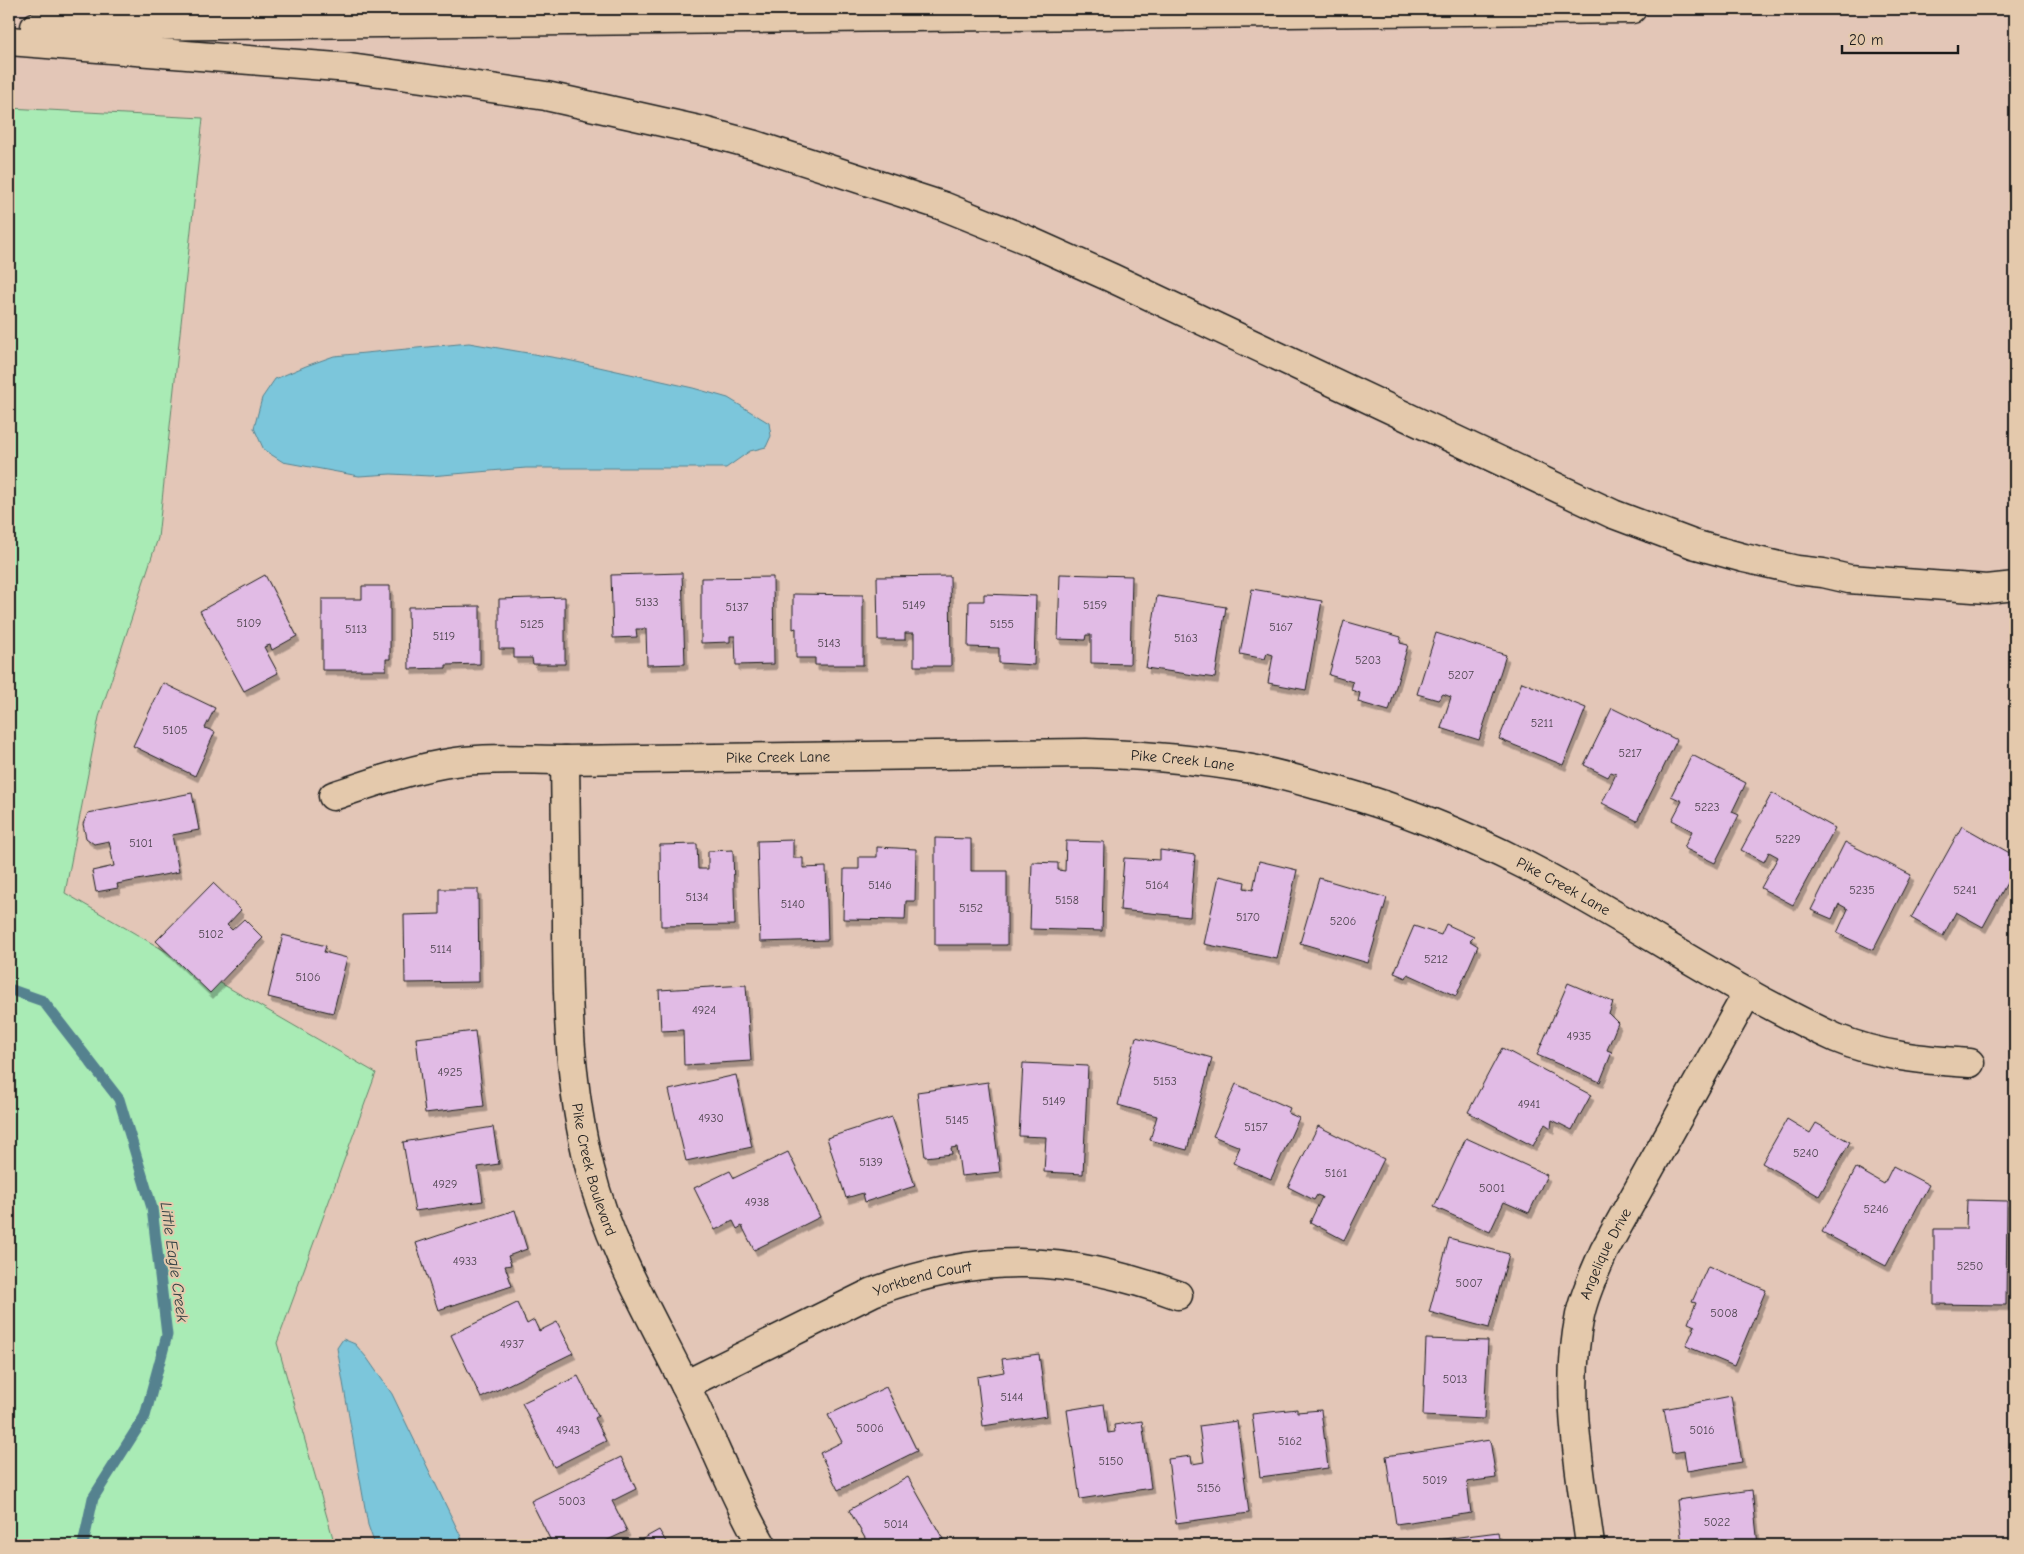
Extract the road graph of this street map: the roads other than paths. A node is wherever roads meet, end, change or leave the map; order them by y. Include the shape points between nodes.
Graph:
1 (1632, 9) edge
2 (9, 26) edge
3 (9, 41) edge
4 (2015, 586) edge
5 (566, 760) junction
6 (333, 796) dead end
7 (1748, 992) junction
8 (1970, 1063) dead end
9 (1178, 1295) dead end
10 (686, 1385) junction
11 (762, 1545) edge
12 (1590, 1545) edge

1 - 2 main road
3 - 4 main road via 359,70 546,96 704,131 943,206 1027,240 1613,514 1693,544 1788,568 1849,579 1987,589
5 - 6 main road, Pike Creek Lane via 454,762
5 - 7 main road, Pike Creek Lane via 1057,752 1162,756 1254,769 1360,797 1468,837 1527,866
5 - 10 main road, Pike Creek Boulevard via 567,971 572,1066 584,1139 610,1233
7 - 8 main road, Pike Creek Lane via 1849,1044 1902,1058
7 - 12 main road, Angelique Drive via 1604,1251 1580,1314 1572,1389 1574,1429
9 - 10 main road, Yorkbend Court via 1128,1278 1058,1264 1024,1262 944,1270 873,1292
10 - 11 main road, Pike Creek Boulevard

